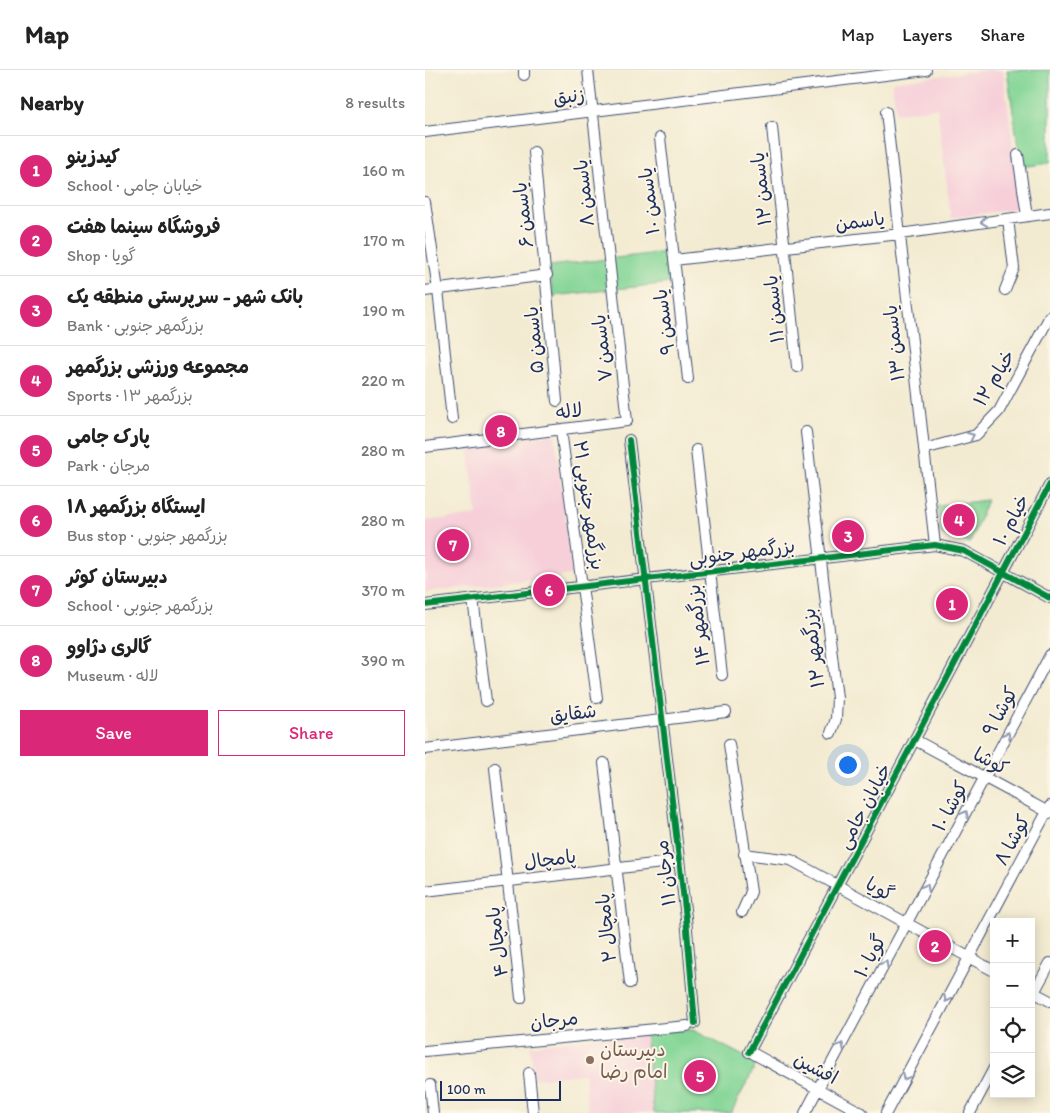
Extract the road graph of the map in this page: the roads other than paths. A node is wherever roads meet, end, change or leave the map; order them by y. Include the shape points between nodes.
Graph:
1 (588, 70) edge
2 (926, 70) edge
3 (593, 111) junction
4 (886, 112) dead end
5 (772, 127) dead end
6 (425, 132) edge
7 (660, 138) dead end
8 (534, 152) dead end
9 (1018, 155) dead end
10 (425, 202) edge
11 (1050, 213) edge
12 (1027, 216) junction
13 (1007, 219) junction
14 (900, 234) junction
15 (785, 248) junction
16 (674, 260) junction
17 (610, 272) joint
18 (547, 276) junction
19 (438, 290) junction
20 (1005, 290) dead end
21 (425, 291) edge
22 (1050, 316) edge
23 (797, 367) dead end
24 (688, 380) dead end
25 (557, 401) dead end
26 (452, 419) dead end
27 (627, 421) joint
28 (561, 430) junction
29 (806, 432) dead end
30 (515, 435) dead end
31 (495, 438) dead end
32 (629, 440) dead end
33 (425, 447) edge
34 (924, 449) junction
35 (696, 450) dead end
36 (1050, 484) edge
37 (935, 545) junction
38 (820, 558) junction
39 (709, 571) junction
40 (1003, 572) junction
41 (645, 579) junction
42 (584, 586) junction
43 (1050, 598) edge
44 (473, 599) junction
45 (425, 605) edge
46 (1050, 655) edge
47 (722, 674) dead end
48 (597, 698) dead end
49 (486, 701) dead end
50 (726, 712) dead end
51 (662, 720) junction
52 (831, 733) dead end
53 (915, 740) junction
54 (729, 744) dead end
55 (425, 749) edge
56 (604, 763) dead end
57 (495, 768) dead end
58 (985, 778) junction
59 (1049, 810) edge
60 (744, 854) junction
61 (679, 862) junction
62 (617, 869) junction
63 (507, 882) junction
64 (838, 887) junction
65 (425, 891) edge
66 (743, 912) dead end
67 (907, 924) junction
68 (969, 957) junction
69 (1050, 963) edge
70 (990, 969) edge
71 (630, 983) dead end
72 (1035, 989) edge
73 (1035, 995) edge
74 (521, 998) dead end
75 (1050, 1001) edge
76 (691, 1024) joint
77 (425, 1051) edge
78 (751, 1053) joint
79 (529, 1073) dead end
80 (990, 1075) edge
81 (430, 1085) dead end
82 (818, 1089) junction
83 (433, 1113) edge
84 (533, 1113) edge
85 (805, 1113) edge
86 (862, 1113) edge
87 (886, 1113) edge
88 (970, 1113) edge

1 - 3 street, یاسمن ۸
2 - 3 street, زنبق
3 - 6 street, زنبق
3 - 17 street, یاسمن ۸
4 - 14 street, یاسمن ۱۳
5 - 15 street, یاسمن ۱۲
7 - 16 street, یاسمن ۱۰
8 - 18 street, یاسمن ۶
9 - 12 street
10 - 19 street
11 - 12 street, یاسمن
12 - 13 street, یاسمن
13 -> 14 street, یاسمن
13 - 20 street via 1014,268
14 - 15 street, یاسمن
14 - 34 street, یاسمن ۱۳
15 - 16 street, یاسمن
15 - 23 street, یاسمن ۱۱
16 - 24 street, یاسمن ۹
17 - 27 street, یاسمن ۷
18 - 19 street
18 - 25 street, یاسمن ۵
19 - 21 street
19 - 26 street
34 -> 22 street, خیام ۱۲ via 976,435 999,411
27 - 28 street, لاله
28 - 30 street, لاله
28 - 42 street, بزرگمهر جنوبی ۲۱
29 - 38 street, بزرگمهر ۱۲
31 - 33 street
32 - 41 street, مرجان ۱۱
34 - 37 street, یاسمن ۱۳
35 - 39 street, بزرگمهر ۱۴
36 - 40 street, خیام ۱۰
37 - 38 street, بزرگمهر جنوبی
37 - 40 street, بزرگمهر جنوبی via 964,551
38 - 39 street, بزرگمهر جنوبی
38 - 52 street, بزرگمهر ۱۲ via 837,698 836,719
39 - 41 street, بزرگمهر جنوبی
39 - 47 street, بزرگمهر ۱۴
40 - 43 street, بزرگمهر جنوبی
40 - 53 street, خیابان جامی
41 - 42 street, بزرگمهر جنوبی
41 - 51 street, مرجان ۱۱
42 - 44 street, بزرگمهر جنوبی
42 - 48 street, بزرگمهر جنوبی ۲۱
44 - 45 street, بزرگمهر جنوبی
44 - 49 street
58 -> 46 street, کوشا ۹
50 - 51 street, شقایق
51 - 55 street, شقایق
51 - 61 street, مرجان ۱۱
53 - 58 street, کوشا
53 - 64 street, خیابان جامی
54 - 60 street
56 - 62 street, پامچال ۲
57 - 63 street, پامچال ۴
58 - 59 street, کوشا
67 -> 58 street, کوشا ۱۰
59 - 68 street, کوشا ۸
60 - 64 street, گویا via 791,860
60 - 66 street via 751,892
61 - 62 street, پامچال
61 - 76 street, مرجان ۱۱
62 - 63 street, پامچال
62 - 71 street, پامچال ۲
63 - 65 street, پامچال
63 - 74 street, پامچال ۴
64 - 67 street, گویا
64 - 78 street, خیابان جامی
67 - 68 street, گویا
82 -> 67 street, گویا ۱۰
68 - 70 street, گویا
68 -> 87 street, کوشا ۸
69 - 72 street
73 - 75 street
76 - 77 street, مرجان
78 - 82 street, افشین
79 - 84 street
80 - 88 street
81 - 83 street
82 - 85 street, گویا ۱۰
82 - 86 street, افشین

